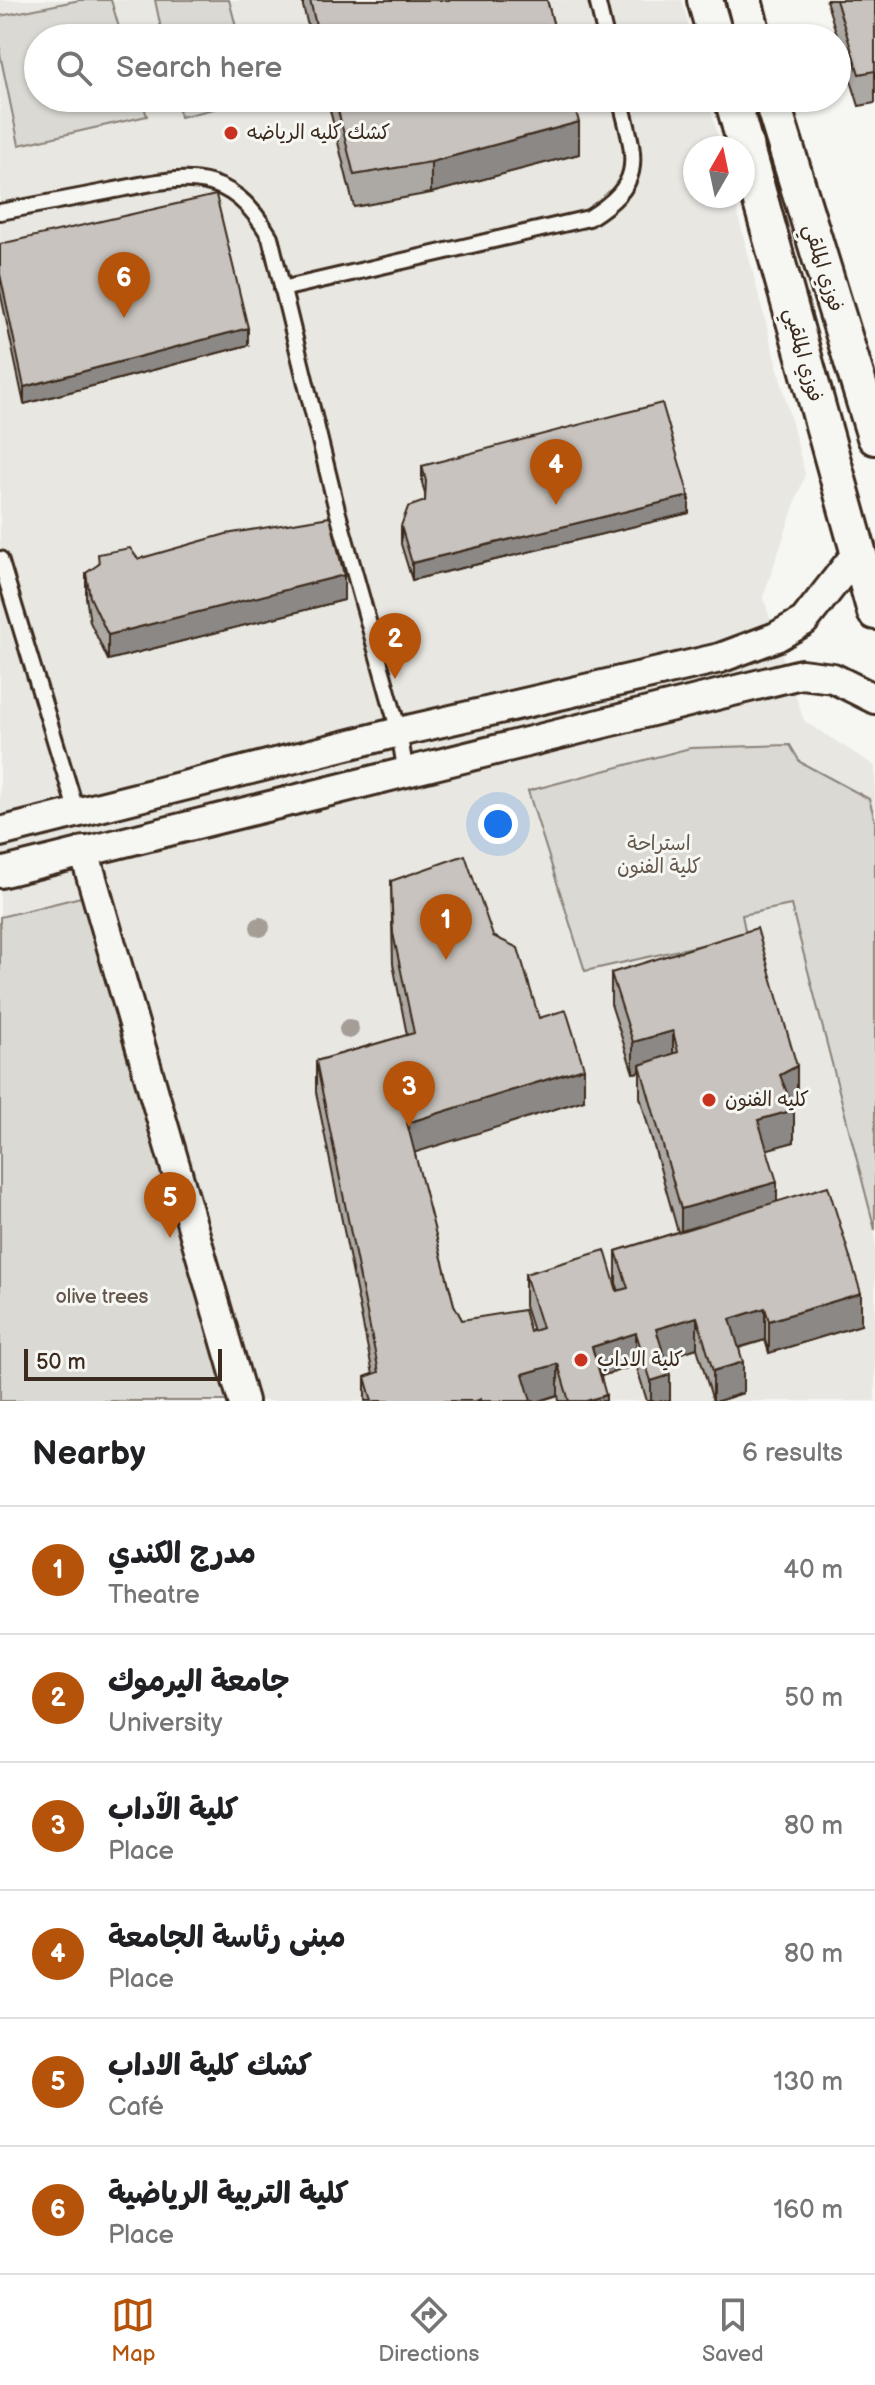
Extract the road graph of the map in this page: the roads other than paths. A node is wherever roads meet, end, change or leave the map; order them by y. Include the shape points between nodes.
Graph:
1 (597, 0) edge
2 (705, 0) edge
3 (744, 0) edge
4 (603, 24) edge
5 (712, 24) edge
6 (750, 24) edge
7 (623, 112) edge
8 (736, 112) edge
9 (776, 112) edge
10 (0, 212) edge
11 (282, 289) junction
12 (866, 378) edge
13 (875, 437) edge
14 (858, 552) junction
15 (0, 559) edge
16 (875, 612) edge
17 (720, 658) junction
18 (731, 690) junction
19 (875, 699) edge
20 (399, 732) junction
21 (406, 774) junction
22 (110, 805) junction
23 (77, 813) junction
24 (46, 821) junction
25 (0, 832) edge
26 (120, 842) junction
27 (84, 851) junction
28 (54, 859) junction
29 (0, 873) edge
30 (243, 1401) edge

1 - 4 lane
2 - 5 street
3 - 6 street
7 - 11 lane via 632,160 628,183 617,200 589,218
8 - 14 street, فوزي الملقيي
9 - 12 street, فوزي الملقي
10 - 11 lane via 179,177 212,183 255,210 270,237
11 - 20 lane
12 - 13 street, فوزي الملقي
14 - 16 street, فوزي الملقيي
14 - 17 street via 804,621
15 - 23 lane
17 - 18 street
17 - 20 street
18 - 19 street via 819,674
18 - 21 street
20 - 21 lane
20 - 22 street
21 - 26 street
22 - 23 street
22 - 26 street via 106,826
23 - 24 street
24 - 25 street
24 - 28 street via 62,834 62,848
26 - 27 street
27 - 28 street
27 - 30 street
28 - 29 street

